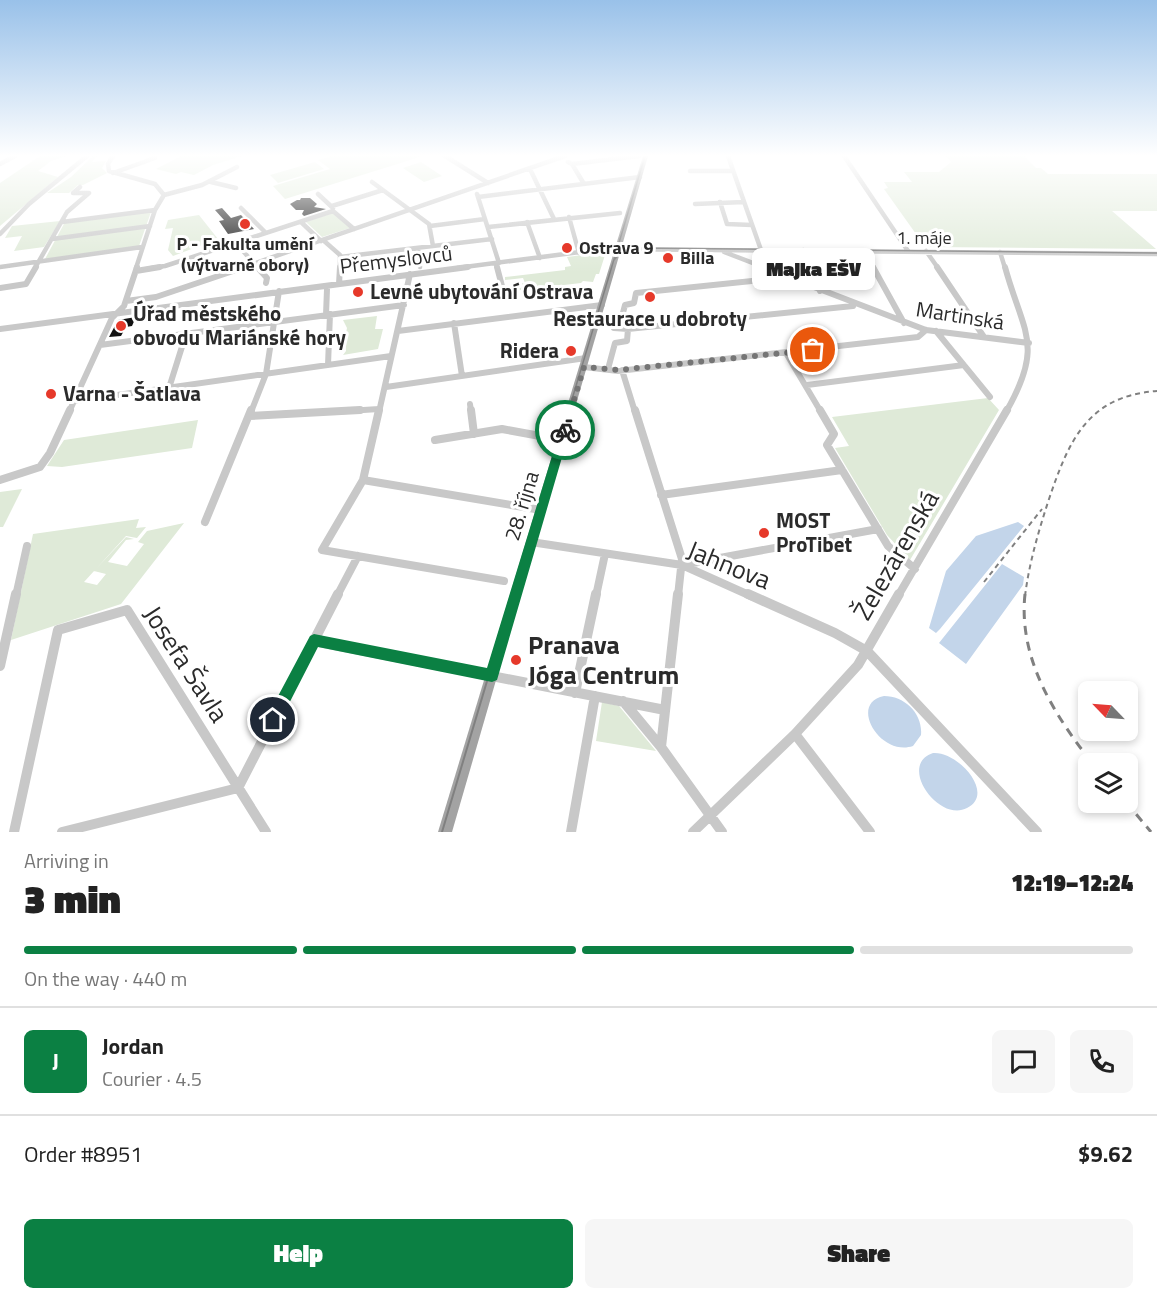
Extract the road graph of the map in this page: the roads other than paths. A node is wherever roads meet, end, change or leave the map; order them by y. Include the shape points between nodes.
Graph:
1 (40, 195) edge
2 (87, 195) edge
3 (164, 195) edge
4 (319, 195) edge
5 (370, 195) edge
6 (390, 195) edge
7 (455, 195) edge
8 (495, 195) edge
9 (542, 195) edge
10 (635, 195) edge
11 (741, 195) edge
12 (870, 195) edge
13 (478, 197) joint
14 (720, 202) junction
15 (744, 202) junction
16 (695, 204) dead end
17 (241, 208) dead end
18 (333, 209) junction
19 (155, 210) junction
20 (410, 210) junction
21 (620, 213) dead end
22 (569, 217) junction
23 (485, 219) junction
24 (554, 219) junction
25 (62, 222) junction
26 (301, 222) junction
27 (527, 222) junction
28 (752, 225) junction
29 (150, 226) junction
30 (430, 226) junction
31 (3, 227) edge
32 (488, 227) junction
33 (354, 229) junction
34 (266, 233) junction
35 (0, 234) edge
36 (52, 239) junction
37 (492, 239) junction
38 (322, 240) junction
39 (236, 243) junction
40 (433, 246) junction
41 (142, 247) junction
42 (418, 248) junction
43 (618, 249) junction
44 (719, 250) junction
45 (761, 250) junction
46 (804, 250) junction
47 (864, 251) junction
48 (908, 251) junction
49 (926, 252) junction
50 (1000, 252) junction
51 (579, 253) junction
52 (1157, 254) edge
53 (340, 257) junction
54 (540, 258) junction
55 (39, 262) junction
56 (254, 263) junction
57 (497, 263) junction
58 (0, 267) edge
59 (420, 267) dead end
60 (136, 270) junction
61 (410, 274) junction
62 (784, 278) junction
63 (266, 283) dead end
64 (339, 284) junction
65 (0, 288) edge
66 (327, 289) dead end
67 (502, 290) dead end
68 (279, 291) junction
69 (820, 291) junction
70 (173, 292) junction
71 (126, 301) junction
72 (174, 305) junction
73 (404, 305) junction
74 (602, 305) junction
75 (856, 306) junction
76 (115, 313) junction
77 (328, 315) junction
78 (274, 322) junction
79 (904, 323) junction
80 (454, 324) junction
81 (0, 329) edge
82 (628, 329) junction
83 (926, 330) junction
84 (398, 331) junction
85 (936, 331) junction
86 (186, 334) junction
87 (984, 337) junction
88 (1029, 343) junction
89 (100, 345) junction
90 (786, 353) junction
91 (391, 356) junction
92 (585, 362) junction
93 (964, 365) junction
94 (328, 366) junction
95 (608, 369) junction
96 (622, 370) junction
97 (266, 374) junction
98 (462, 376) junction
99 (807, 385) junction
100 (386, 387) junction
101 (169, 388) junction
102 (990, 397) dead end
103 (75, 401) junction
104 (470, 404) dead end
105 (379, 409) junction
106 (249, 416) junction
107 (474, 434) junction
108 (435, 440) dead end
109 (562, 440) junction
110 (842, 470) junction
111 (0, 480) edge
112 (363, 480) junction
113 (662, 495) junction
114 (541, 510) junction
115 (205, 522) dead end
116 (878, 529) junction
117 (531, 542) junction
118 (27, 546) dead end
119 (605, 554) junction
120 (358, 556) junction
121 (682, 565) junction
122 (915, 569) junction
123 (504, 581) dead end
124 (314, 640) junction
125 (3, 645) edge
126 (867, 651) junction
127 (0, 666) edge
128 (492, 675) junction
129 (575, 693) junction
130 (595, 696) junction
131 (623, 701) junction
132 (665, 710) junction
133 (795, 734) junction
134 (661, 747) junction
135 (238, 788) junction
136 (711, 814) junction
137 (14, 832) edge
138 (62, 832) edge
139 (266, 832) edge
140 (445, 832) edge
141 (571, 832) edge
142 (693, 832) edge
143 (722, 832) edge
144 (870, 832) edge
145 (1036, 832) edge

1 - 31 street
2 - 25 street via 67,212
3 - 19 street
4 - 18 street
5 - 18 street
6 - 20 street
7 - 20 street
8 - 13 street
9 - 24 street
10 - 43 main road, 28. října
11 - 15 street
12 - 48 street
13 - 23 street
14 - 15 street
14 - 16 street
14 - 28 street via 727,224
15 - 28 street
17 - 34 street
18 - 26 street
18 - 33 street
19 - 25 street
19 - 29 street
20 - 30 street
20 - 33 street
21 - 22 street
22 - 24 street
22 - 51 street
23 - 30 street
23 - 32 street
24 - 27 street
25 - 36 street
26 - 34 street
26 - 38 street
27 - 32 street
27 - 54 street
28 - 45 street
29 - 36 street
29 - 41 street
30 - 40 street
31 - 35 street
32 - 37 street
33 - 38 street
34 - 39 street
36 - 55 street
37 - 40 street
37 - 57 street
38 - 53 street
38 - 56 street
39 - 56 street
39 - 60 street via 165,266
40 - 42 street
41 - 55 street
41 - 60 street
42 - 53 street
42 - 59 street
43 - 44 street, 1. máje
43 - 51 street, Přemyslovců
43 - 74 main road, 28. října
44 - 45 street, 1. máje
44 - 62 street, Martinská
45 - 46 street, 1. máje
46 - 47 street, 1. máje
46 - 69 street
47 - 48 street, 1. máje
47 - 79 street
48 - 49 street, 1. máje
49 - 50 street, 1. máje
49 - 87 street
50 - 52 street, 1. máje
50 - 88 street, Železárenská via 1024,316
51 - 54 street, Přemyslovců
53 - 64 street
54 - 57 street, Přemyslovců
55 - 58 street
55 - 65 street via 26,284
56 - 63 street via 267,278
56 - 70 street
57 - 61 street, Přemyslovců
57 - 67 street
60 - 71 street
61 - 64 street, Přemyslovců
61 - 73 street
62 - 69 street, Martinská
62 - 82 street via 636,293 634,303 625,305 616,328
64 - 68 street, Přemyslovců
66 - 77 street
68 - 72 street, Přemyslovců
68 - 78 street
69 - 75 street, Martinská
70 - 71 street
70 - 72 street
71 - 76 street
72 - 76 street, Přemyslovců
73 - 77 street
73 - 84 street
74 - 80 street
74 - 92 main road, 28. října
75 - 79 street, Martinská
75 - 82 street
76 - 81 street, Přemyslovců
76 - 89 street
77 - 78 street
77 - 94 street
78 - 86 street
78 - 97 street
79 - 83 street, Martinská
80 - 84 street
80 - 98 street
82 - 95 street via 627,341 615,343
83 - 85 street, Martinská
83 - 90 street via 918,338
84 - 91 street
85 - 87 street, Martinská
85 - 93 street
86 - 89 street
86 - 101 street
87 - 88 street, Martinská
88 - 122 street, Železárenská via 1026,370 1017,392
89 - 103 street
90 - 96 street
90 - 99 street
91 - 94 street
91 - 100 street
92 - 95 street
92 - 98 street via 558,362
92 - 109 main road, 28. října
93 - 99 street
93 - 102 street
94 - 97 street
95 - 96 street
96 - 113 street
97 - 101 street
97 - 106 street
98 - 100 street
99 - 110 street via 834,434 827,445
100 - 105 street
101 - 103 street
103 - 111 street via 43,465
104 - 107 street
105 - 106 street
105 - 112 street
106 - 115 street
107 - 108 street
107 - 109 street via 502,429
109 - 114 main road, 28. října
110 - 113 street
110 - 116 street
112 - 114 street
112 - 120 street via 322,550
113 - 121 street
114 - 117 main road, 28. října
116 - 121 street
116 - 122 street via 892,550
117 - 119 street, Jahnova
117 - 128 main road, 28. října
118 - 125 street
119 - 121 street, Jahnova
119 - 129 street
120 - 123 street
120 - 124 street
121 - 126 street, Jahnova
121 - 132 street
122 - 126 street, Železárenská
124 - 128 street
124 - 135 street
125 - 127 street
126 - 133 street, Železárenská
126 - 145 street, Jahnova
128 - 129 street
128 - 140 main road, 28. října
129 - 130 street
130 - 131 street
130 - 141 street
131 - 132 street
131 - 134 street
132 - 134 street
133 - 136 street, Železárenská
133 - 144 street
134 - 136 street
135 - 137 street, Josefa Šavla via 127,610 57,630
135 - 138 street
135 - 139 street, Josefa Šavla
136 - 142 street, Železárenská
136 - 143 street

